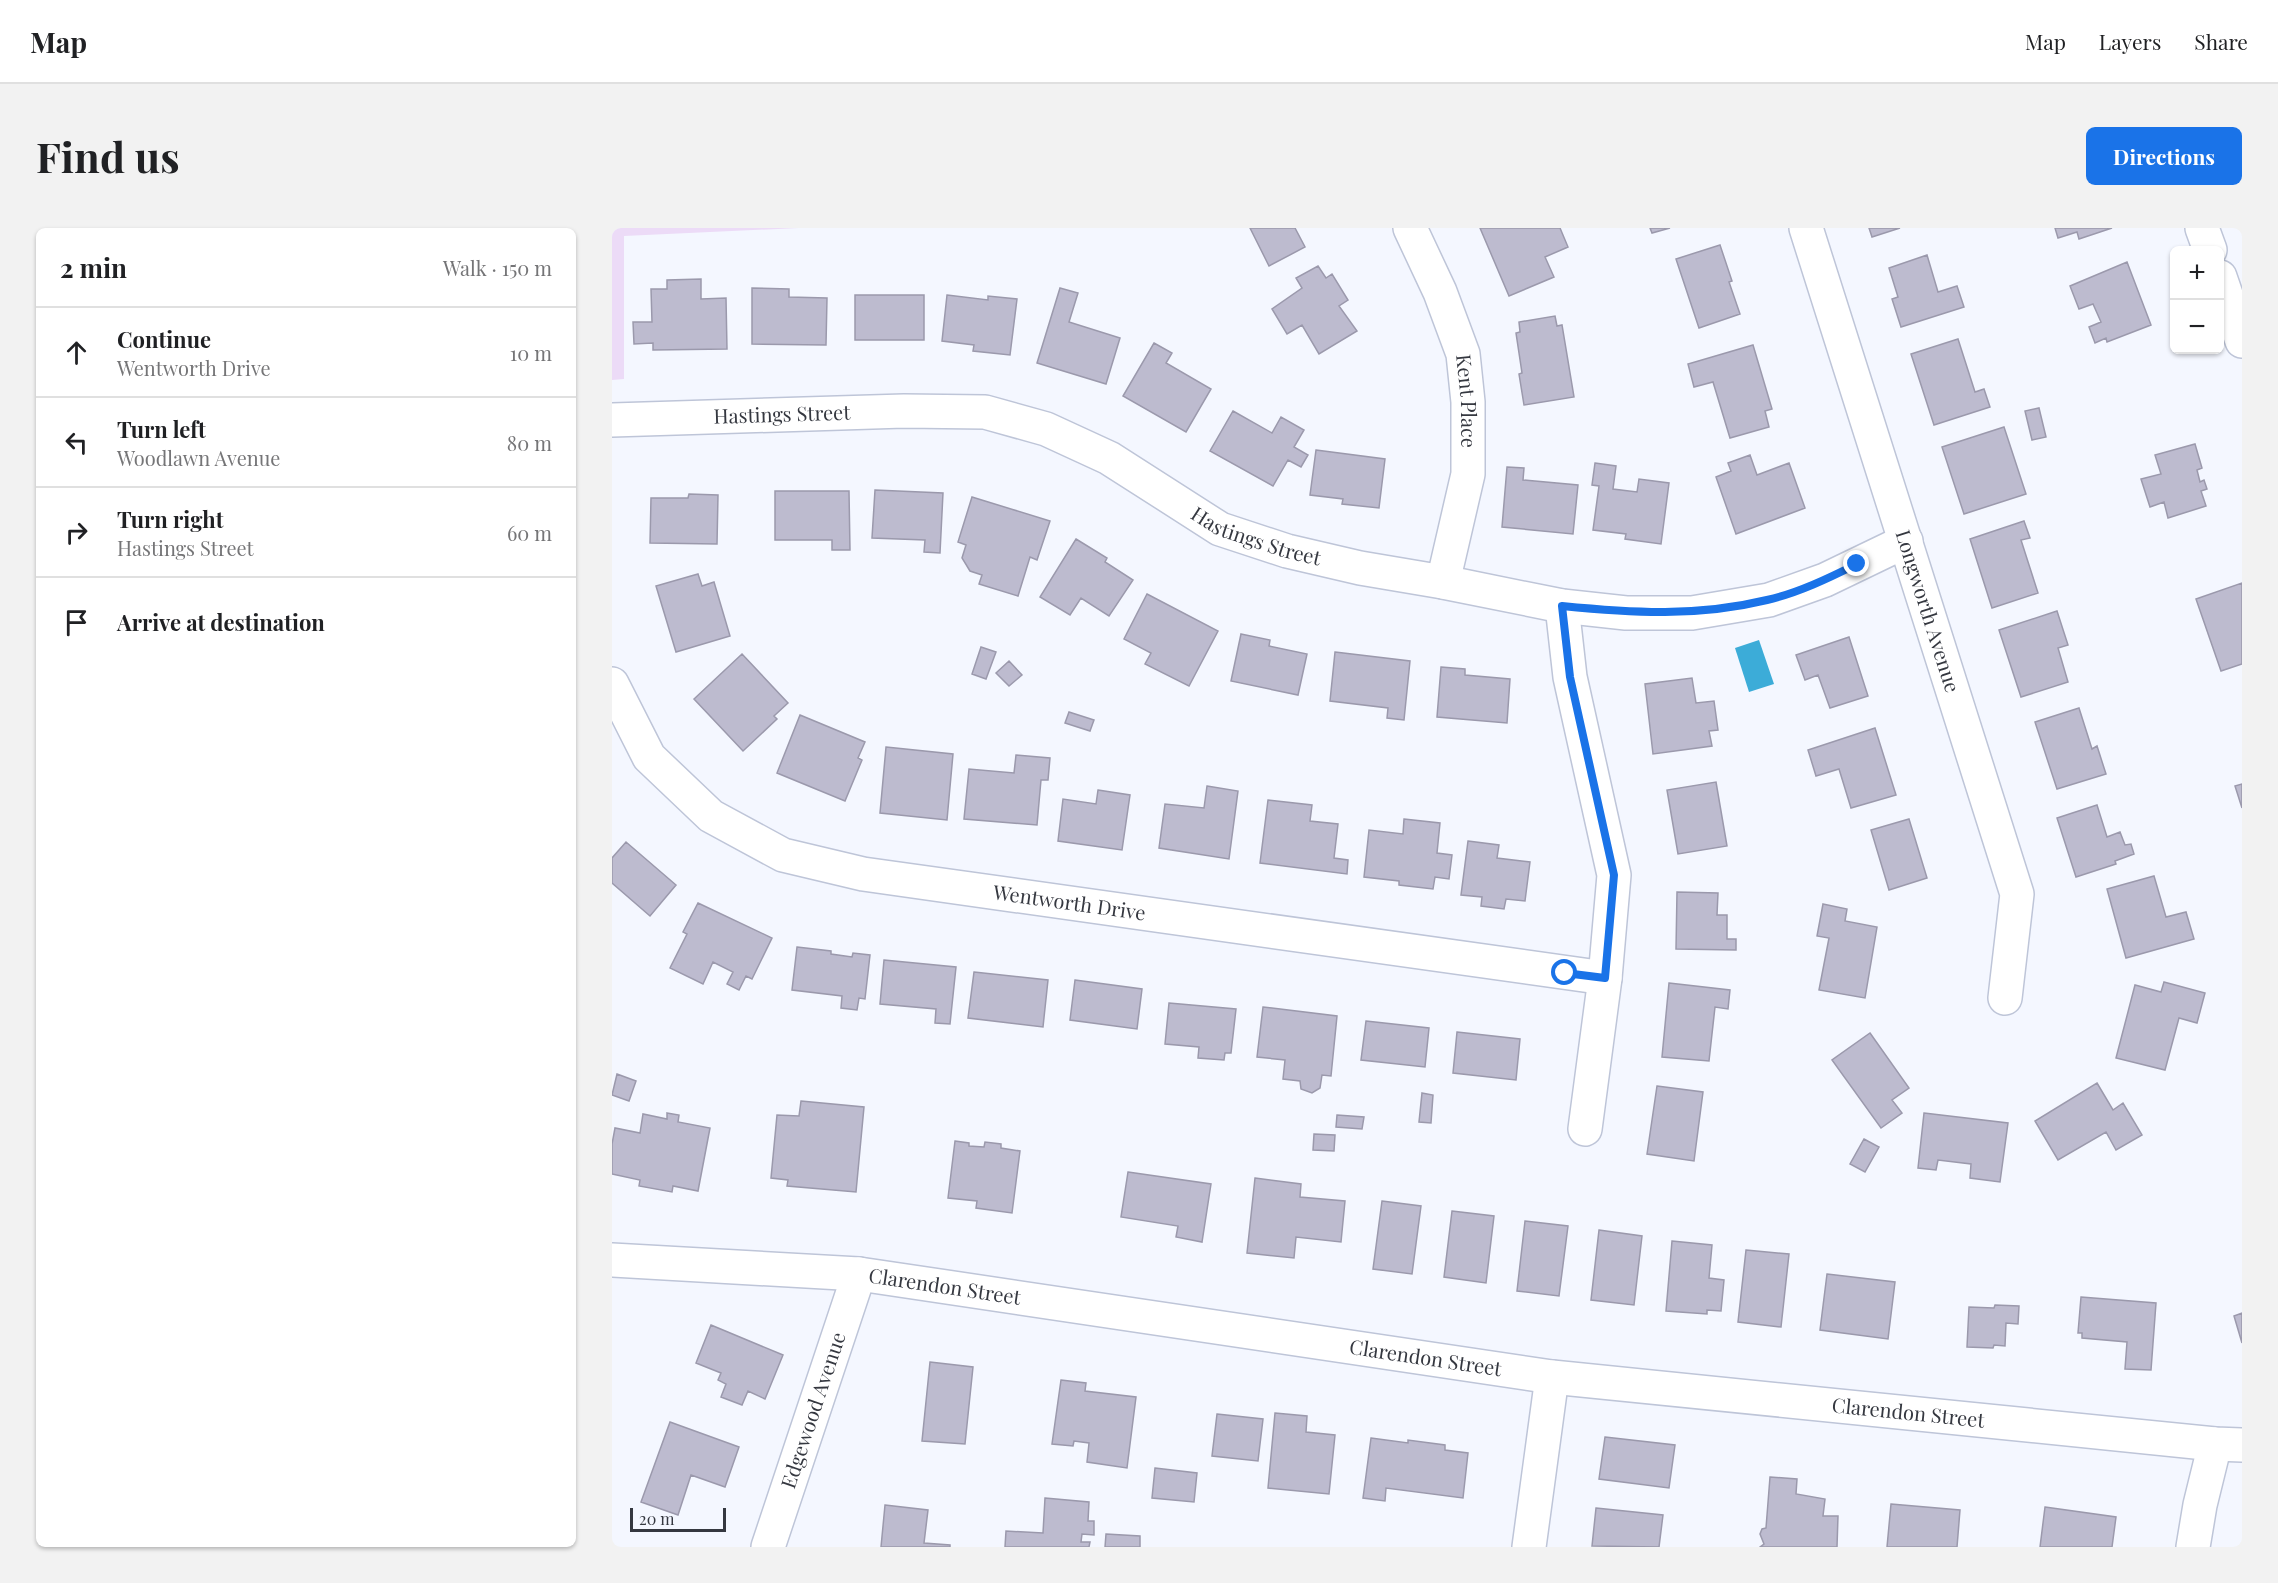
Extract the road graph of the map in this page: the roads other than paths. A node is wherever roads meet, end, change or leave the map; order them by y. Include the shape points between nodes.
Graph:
1 (1410, 228) edge
2 (1806, 228) edge
3 (2202, 228) edge
4 (2209, 246) edge
5 (2224, 289) edge
6 (2242, 340) edge
7 (612, 420) edge
8 (1906, 541) junction
9 (1443, 582) junction
10 (1562, 606) junction
11 (612, 684) edge
12 (1605, 978) junction
13 (2005, 998) dead end
14 (1586, 1129) dead end
15 (612, 1260) edge
16 (859, 1274) junction
17 (1552, 1377) junction
18 (2229, 1444) edge
19 (768, 1547) edge
20 (1529, 1547) edge
21 (2193, 1547) edge

1 - 9 street, Kent Place via 1463,354 1468,402 1468,474
2 - 8 street, Longworth Avenue
3 - 4 street
5 - 6 street
7 - 9 street, Hastings Street via 985,412 1046,429 1109,458 1220,529 1287,551
8 - 10 street, Hastings Street via 1769,600 1692,613 1626,613
8 - 13 street, Longworth Avenue via 2017,894
9 - 10 street, Hastings Street
10 - 12 street via 1570,677 1614,875
11 - 12 street, Wentworth Drive via 649,757 711,816 783,855 863,874
12 - 14 street
15 - 16 street, Clarendon Street
16 - 17 street, Clarendon Street
16 - 19 street, Edgewood Avenue
17 - 18 street, Clarendon Street
17 - 20 street
18 - 21 street via 2200,1505

